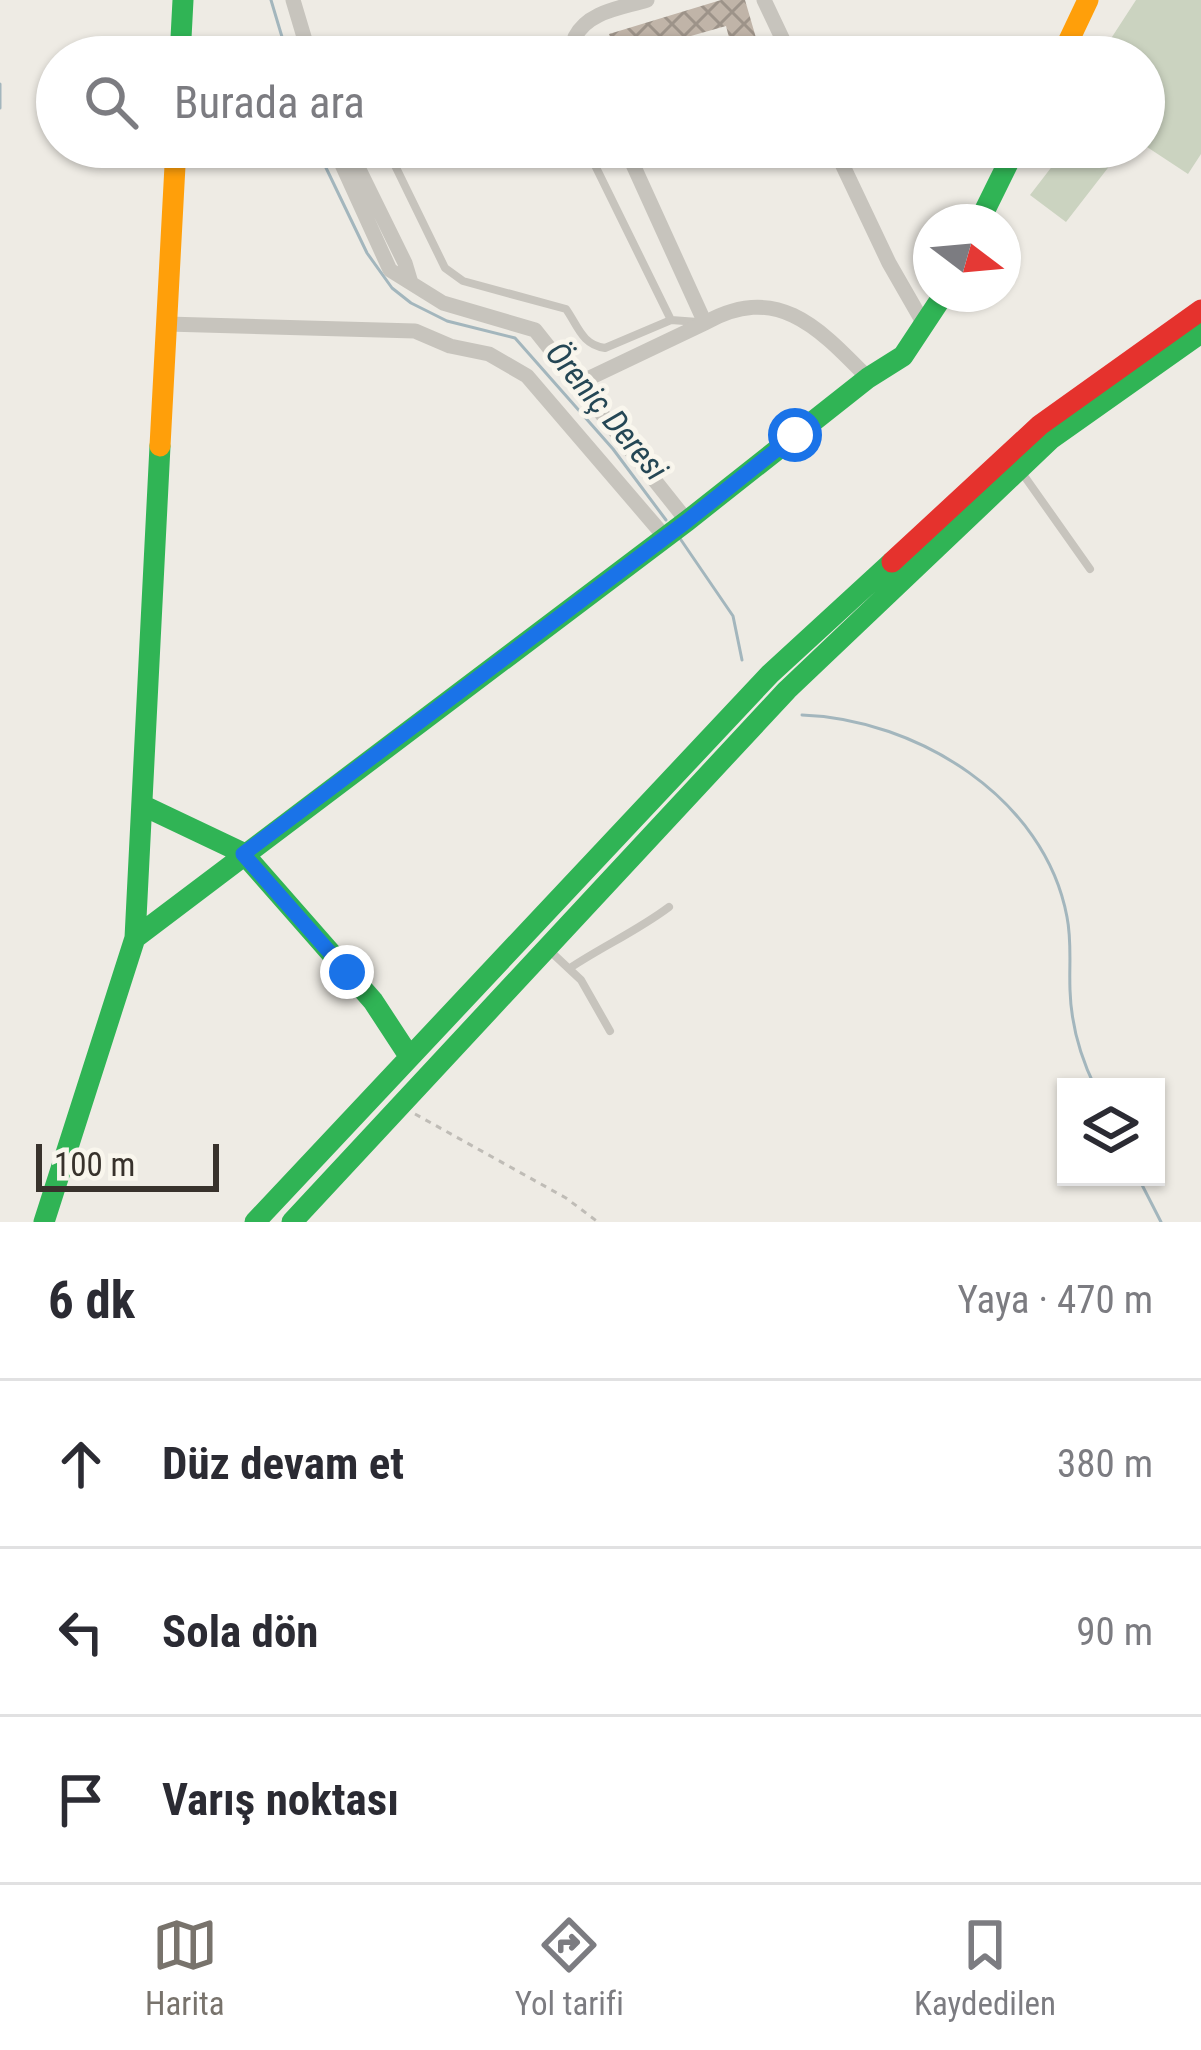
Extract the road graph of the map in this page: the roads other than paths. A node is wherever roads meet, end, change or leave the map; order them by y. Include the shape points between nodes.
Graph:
1 (183, 0) edge
2 (293, 0) edge
3 (647, 0) edge
4 (764, 0) edge
5 (1088, 0) edge
6 (181, 36) edge
7 (304, 36) edge
8 (576, 36) edge
9 (781, 36) edge
10 (1070, 36) edge
11 (175, 168) edge
12 (343, 168) edge
13 (358, 168) edge
14 (396, 168) edge
15 (596, 168) edge
16 (635, 168) edge
17 (844, 168) edge
18 (1006, 168) edge
19 (988, 204) edge
20 (411, 283) junction
21 (1201, 310) edge
22 (932, 312) edge
23 (671, 320) junction
24 (706, 323) junction
25 (167, 324) junction
26 (924, 324) junction
27 (1201, 333) edge
28 (868, 378) junction
29 (579, 383) junction
30 (1019, 469) junction
31 (687, 521) junction
32 (665, 537) junction
33 (1090, 569) dead end
34 (144, 806) junction
35 (243, 854) junction
36 (669, 907) dead end
37 (135, 938) junction
38 (545, 947) junction
39 (570, 968) junction
40 (610, 1030) dead end
41 (409, 1056) junction
42 (44, 1222) edge
43 (255, 1222) edge
44 (292, 1222) edge

1 - 6 street
2 - 7 street
3 - 8 street via 591,18
4 - 9 street
5 - 10 street
11 - 25 street
12 - 20 street via 382,257
13 - 20 street
14 - 23 lane via 446,268 463,281 566,309 595,347
15 - 23 lane
16 - 24 street
17 - 26 street
18 - 19 street
20 - 29 street via 454,308 535,330
21 - 41 street via 1040,425 770,674
22 - 26 street
23 - 24 lane
24 - 28 street via 729,309 776,307 835,344
24 - 29 street
25 - 32 street via 415,331 489,354 536,383
25 - 34 street
26 - 28 street via 903,356
27 - 30 street
28 - 31 street
29 - 31 street
30 - 33 lane
30 - 38 street via 787,690
31 - 32 street
32 - 35 street
34 - 35 street
34 - 37 street
35 - 37 street
35 - 41 street via 374,1001
36 - 39 lane
37 - 42 street
38 - 39 lane
38 - 44 street
39 - 40 lane
41 - 43 street

